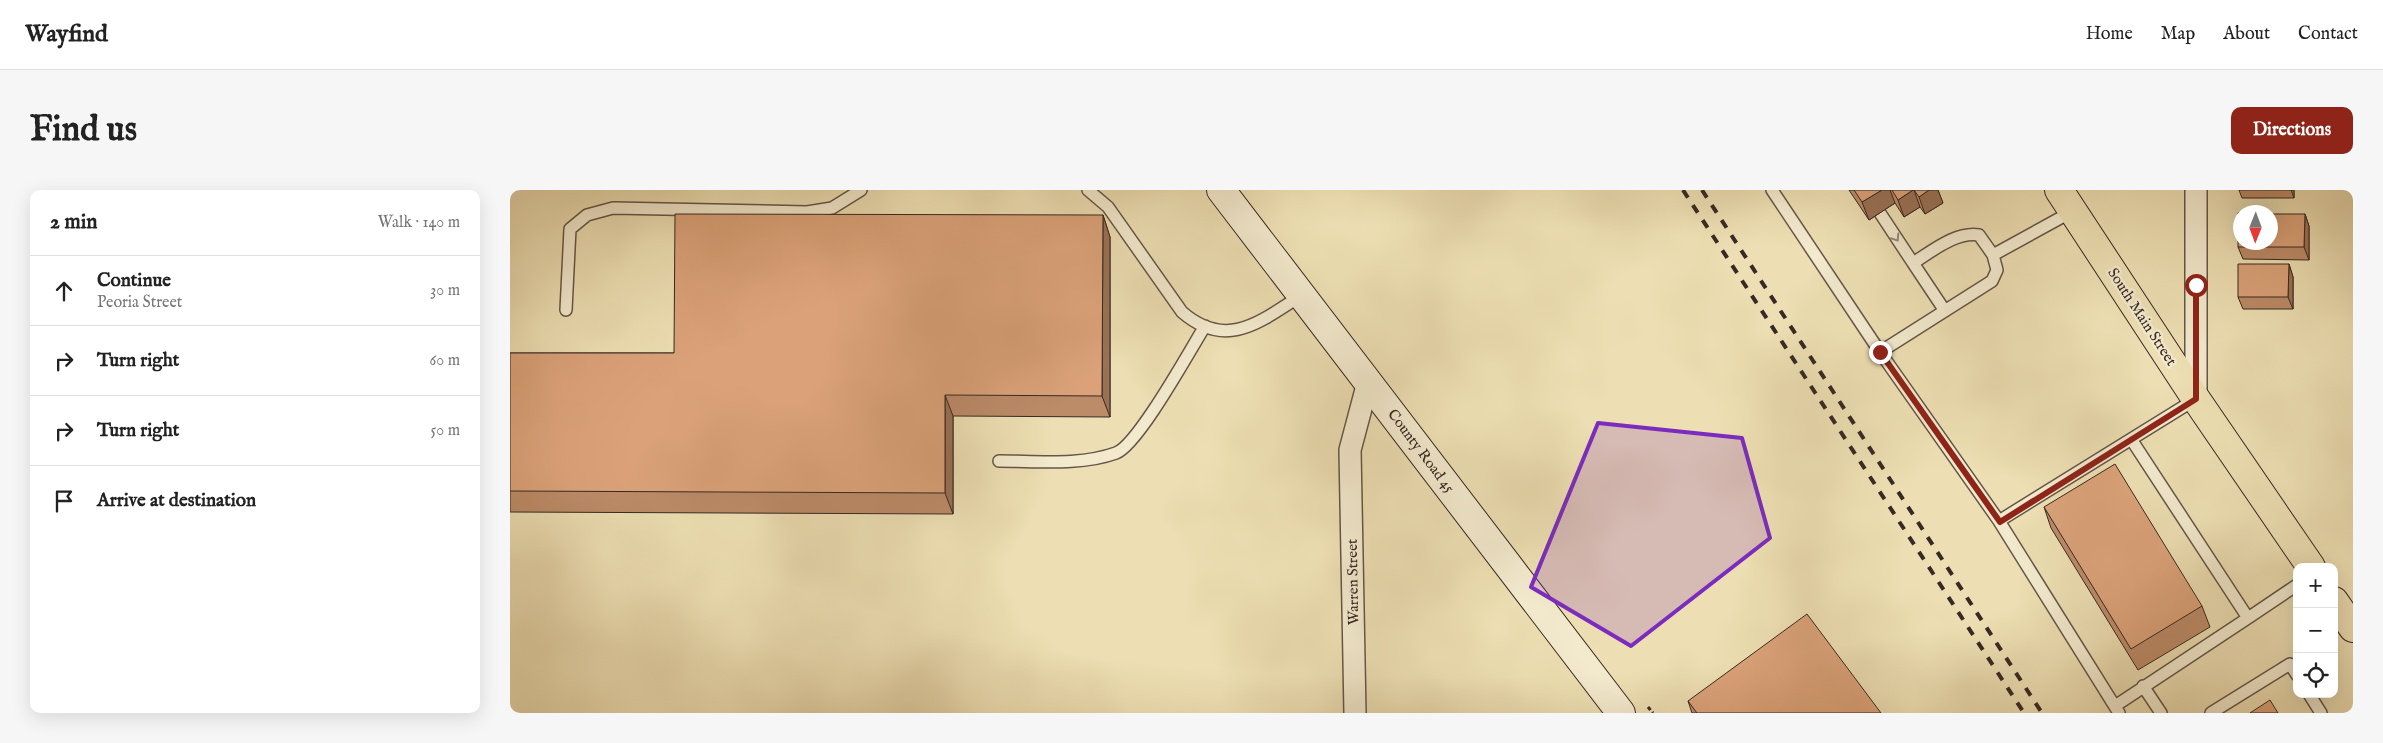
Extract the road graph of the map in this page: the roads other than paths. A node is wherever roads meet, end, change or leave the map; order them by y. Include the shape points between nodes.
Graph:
1 (861, 190) edge
2 (1088, 190) edge
3 (1221, 190) edge
4 (1772, 190) edge
5 (2196, 190) edge
6 (2066, 201) edge
7 (1880, 213) dead end
8 (1993, 255) junction
9 (1912, 263) junction
10 (1302, 295) junction
11 (566, 310) dead end
12 (1945, 311) junction
13 (1205, 326) junction
14 (1880, 352) junction
15 (1368, 382) junction
16 (2196, 399) junction
17 (2131, 439) junction
18 (999, 462) dead end
19 (2000, 522) junction
20 (2308, 563) edge
21 (2293, 588) edge
22 (2338, 607) edge
23 (2248, 618) junction
24 (2353, 628) edge
25 (2293, 669) edge
26 (2143, 686) junction
27 (2312, 698) edge
28 (2117, 710) edge
29 (1355, 713) edge
30 (1621, 713) edge
31 (2161, 713) edge
32 (2211, 713) edge
33 (2321, 713) edge

1 - 11 lane via 832,208 807,212 613,208 587,215 570,229
2 - 13 lane via 1108,207 1182,312
3 - 10 street, County Road 45
4 - 14 lane
5 - 16 street
6 - 8 lane
6 - 16 main road, South Main Street
7 -> 9 lane
8 - 9 lane via 1979,235 1971,234 1958,237
8 - 12 lane via 1997,270 1992,281
9 - 12 lane
10 - 13 lane via 1254,326 1232,331
10 - 15 street, County Road 45
12 - 14 lane
13 - 18 lane via 1136,435 1118,452 1089,460
14 - 19 lane
15 - 29 street, Warren Street via 1350,450
15 - 30 street, County Road 45
16 - 17 lane
16 - 20 main road, South Main Street
17 - 19 lane
17 - 23 lane
19 - 28 lane
21 - 23 lane
22 - 24 main road
23 - 26 lane
25 - 32 lane via 2290,664
26 - 28 lane
26 - 31 lane
27 - 33 lane

